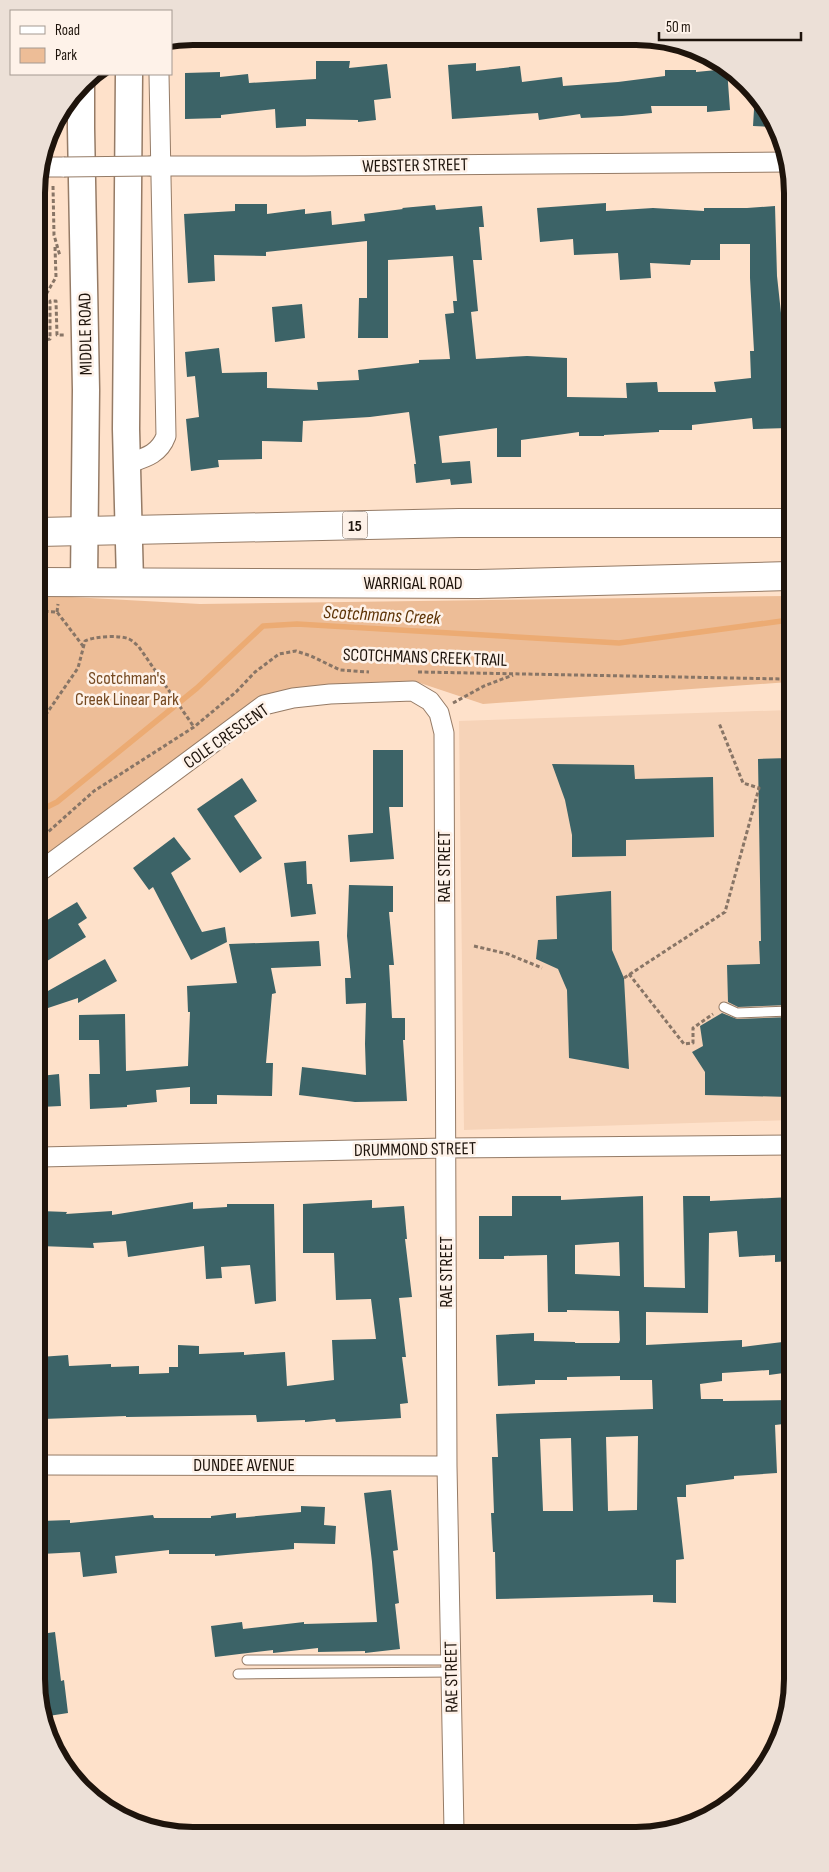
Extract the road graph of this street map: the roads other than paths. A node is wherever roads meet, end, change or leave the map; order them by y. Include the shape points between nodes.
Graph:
1 (129, 75) edge
2 (159, 75) edge
3 (81, 96) edge
4 (780, 162) edge
5 (48, 166) edge
6 (156, 166) junction
7 (126, 464) junction
8 (784, 523) edge
9 (128, 530) junction
10 (85, 531) junction
11 (45, 532) edge
12 (784, 576) edge
13 (45, 582) edge
14 (84, 582) junction
15 (130, 582) junction
16 (445, 708) joint
17 (45, 868) edge
18 (724, 1007) road end
19 (784, 1011) edge
20 (784, 1145) edge
21 (445, 1148) junction
22 (45, 1157) edge
23 (45, 1465) edge
24 (447, 1466) junction
25 (247, 1660) dead end
26 (451, 1666) junction
27 (238, 1674) dead end
28 (454, 1827) edge

1 - 7 street
2 - 6 street
3 - 10 street, MIDDLE ROAD
4 - 6 street, WEBSTER STREET
5 - 6 street, WEBSTER STREET, bridge
6 - 7 street via 166,436 151,456
7 - 9 street
8 - 9 highway, 15 via 468,523
9 - 10 highway, 15
9 - 15 street
10 - 11 highway, 15
10 - 14 street, MIDDLE ROAD
12 - 15 highway, WARRIGAL ROAD via 477,584
13 - 14 highway, WARRIGAL ROAD
14 - 15 highway, WARRIGAL ROAD
16 - 17 street, COLE CRESCENT via 413,692 330,694 293,698 264,706
16 - 21 street, RAE STREET
18 - 19 lane via 737,1013
20 - 21 street, DRUMMOND STREET
21 - 22 street, DRUMMOND STREET
21 - 24 street, RAE STREET
23 - 24 street, DUNDEE AVENUE
24 - 26 street, RAE STREET
25 - 26 lane
26 - 27 lane
26 - 28 street, RAE STREET

